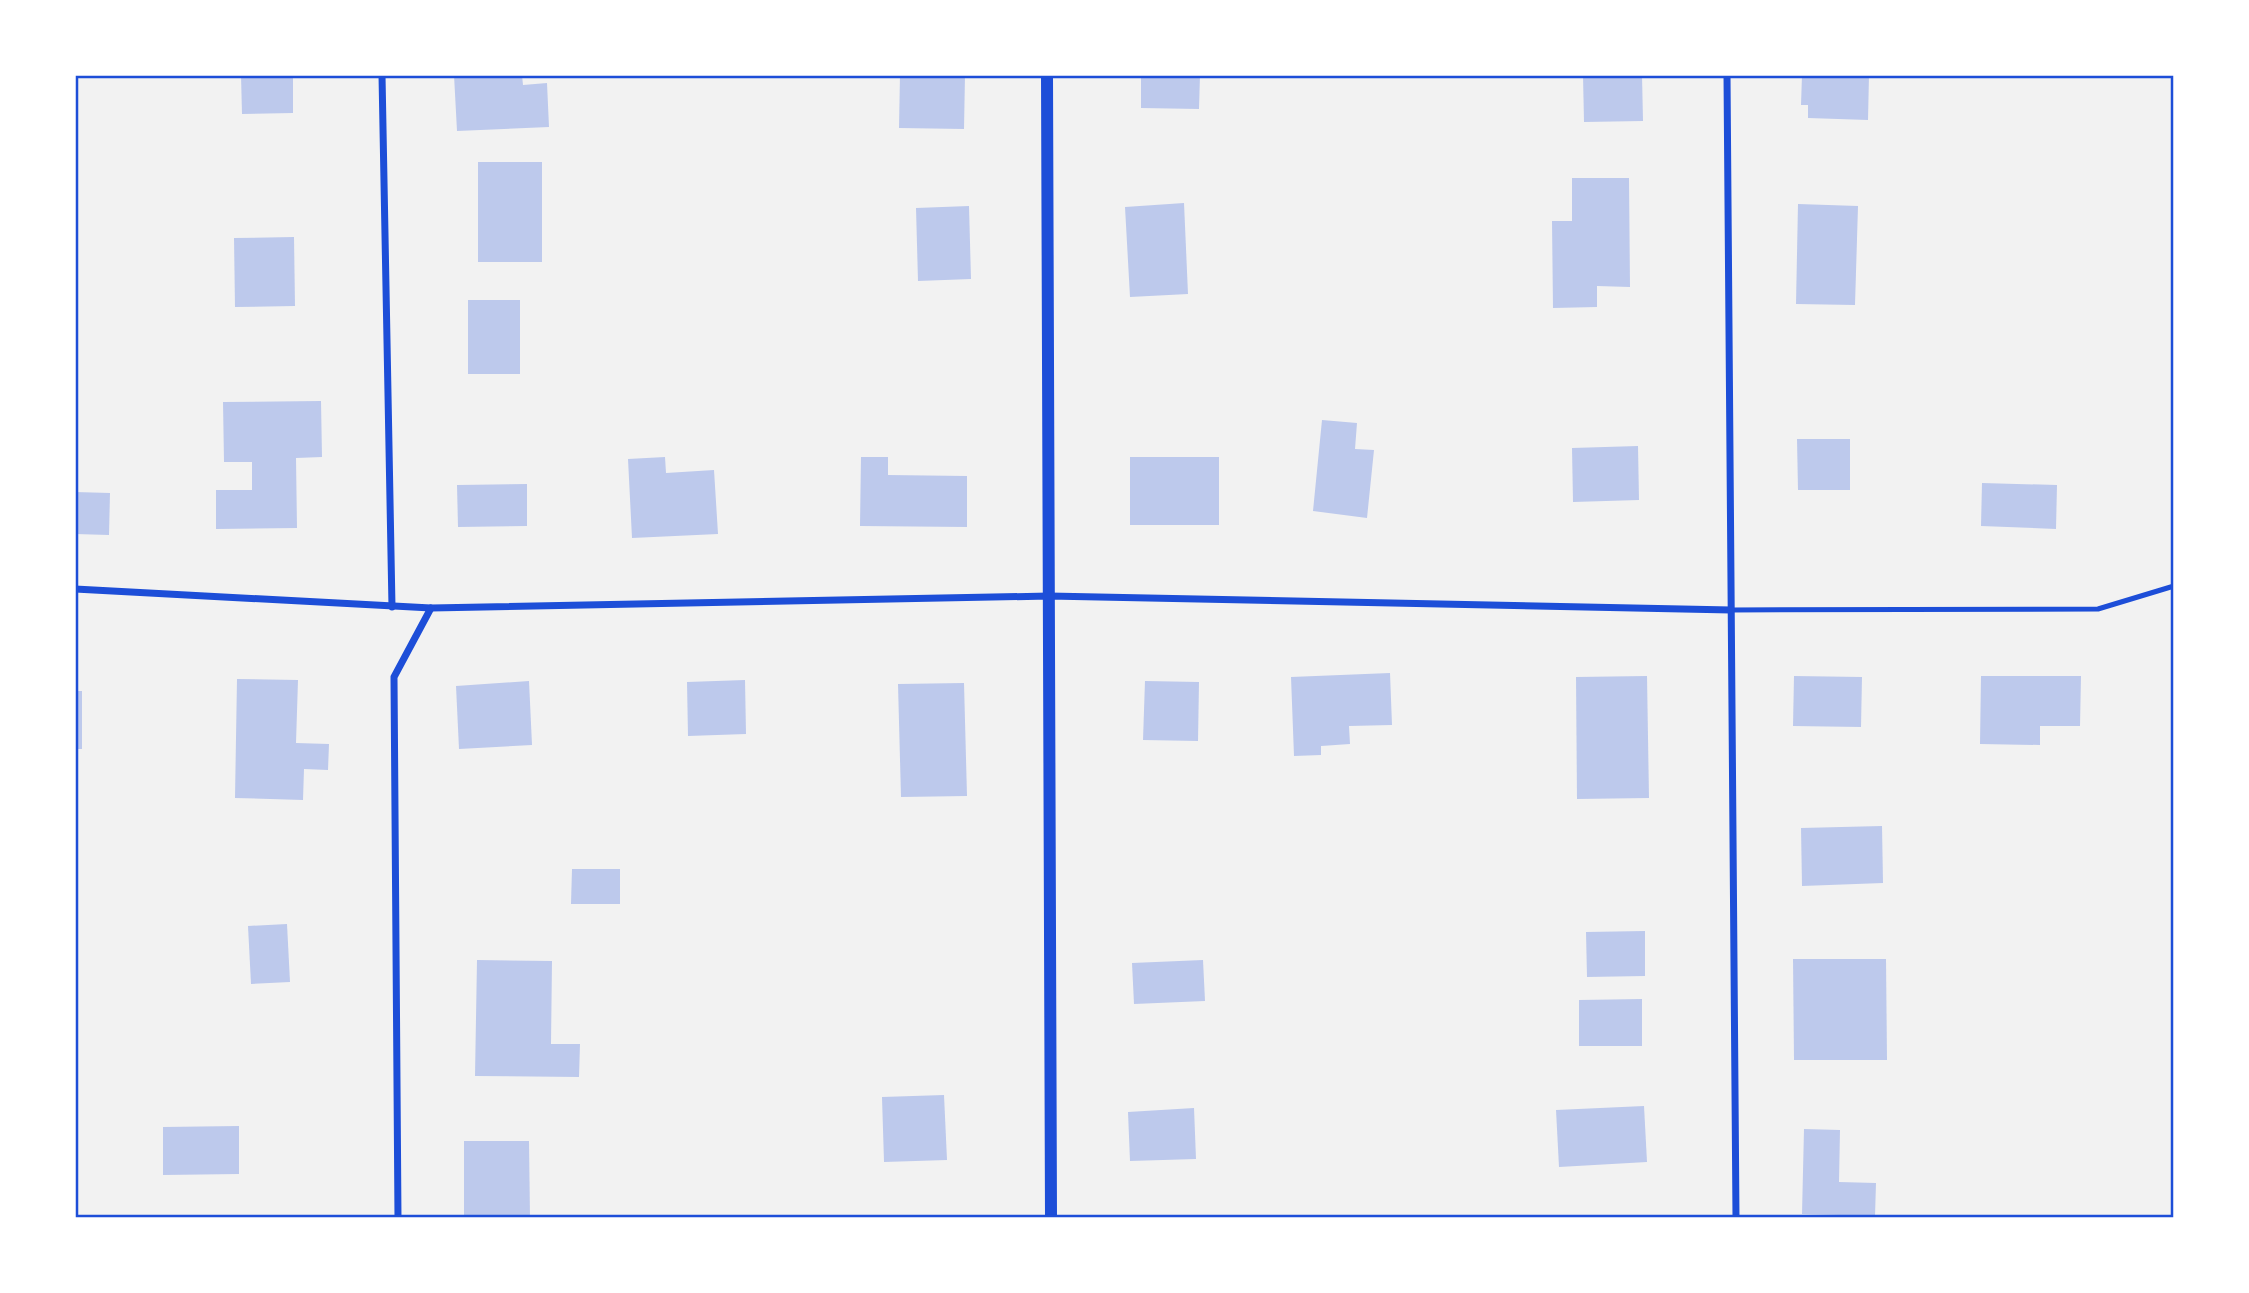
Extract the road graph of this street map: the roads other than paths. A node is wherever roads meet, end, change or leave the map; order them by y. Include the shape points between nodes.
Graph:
1 (382, 75) edge
2 (1047, 75) edge
3 (1727, 75) edge
4 (2174, 586) edge
5 (75, 589) edge
6 (1049, 596) junction
7 (392, 607) junction
8 (431, 608) junction
9 (1731, 610) junction
10 (398, 1218) edge
11 (1051, 1218) edge
12 (1735, 1218) edge

1 - 7 street
2 - 6 street
3 - 9 street
4 - 9 lane via 2098,609
5 - 7 street
6 - 8 street
6 - 9 street
6 - 11 street
7 - 8 street
8 - 10 street via 394,677
9 - 12 street

